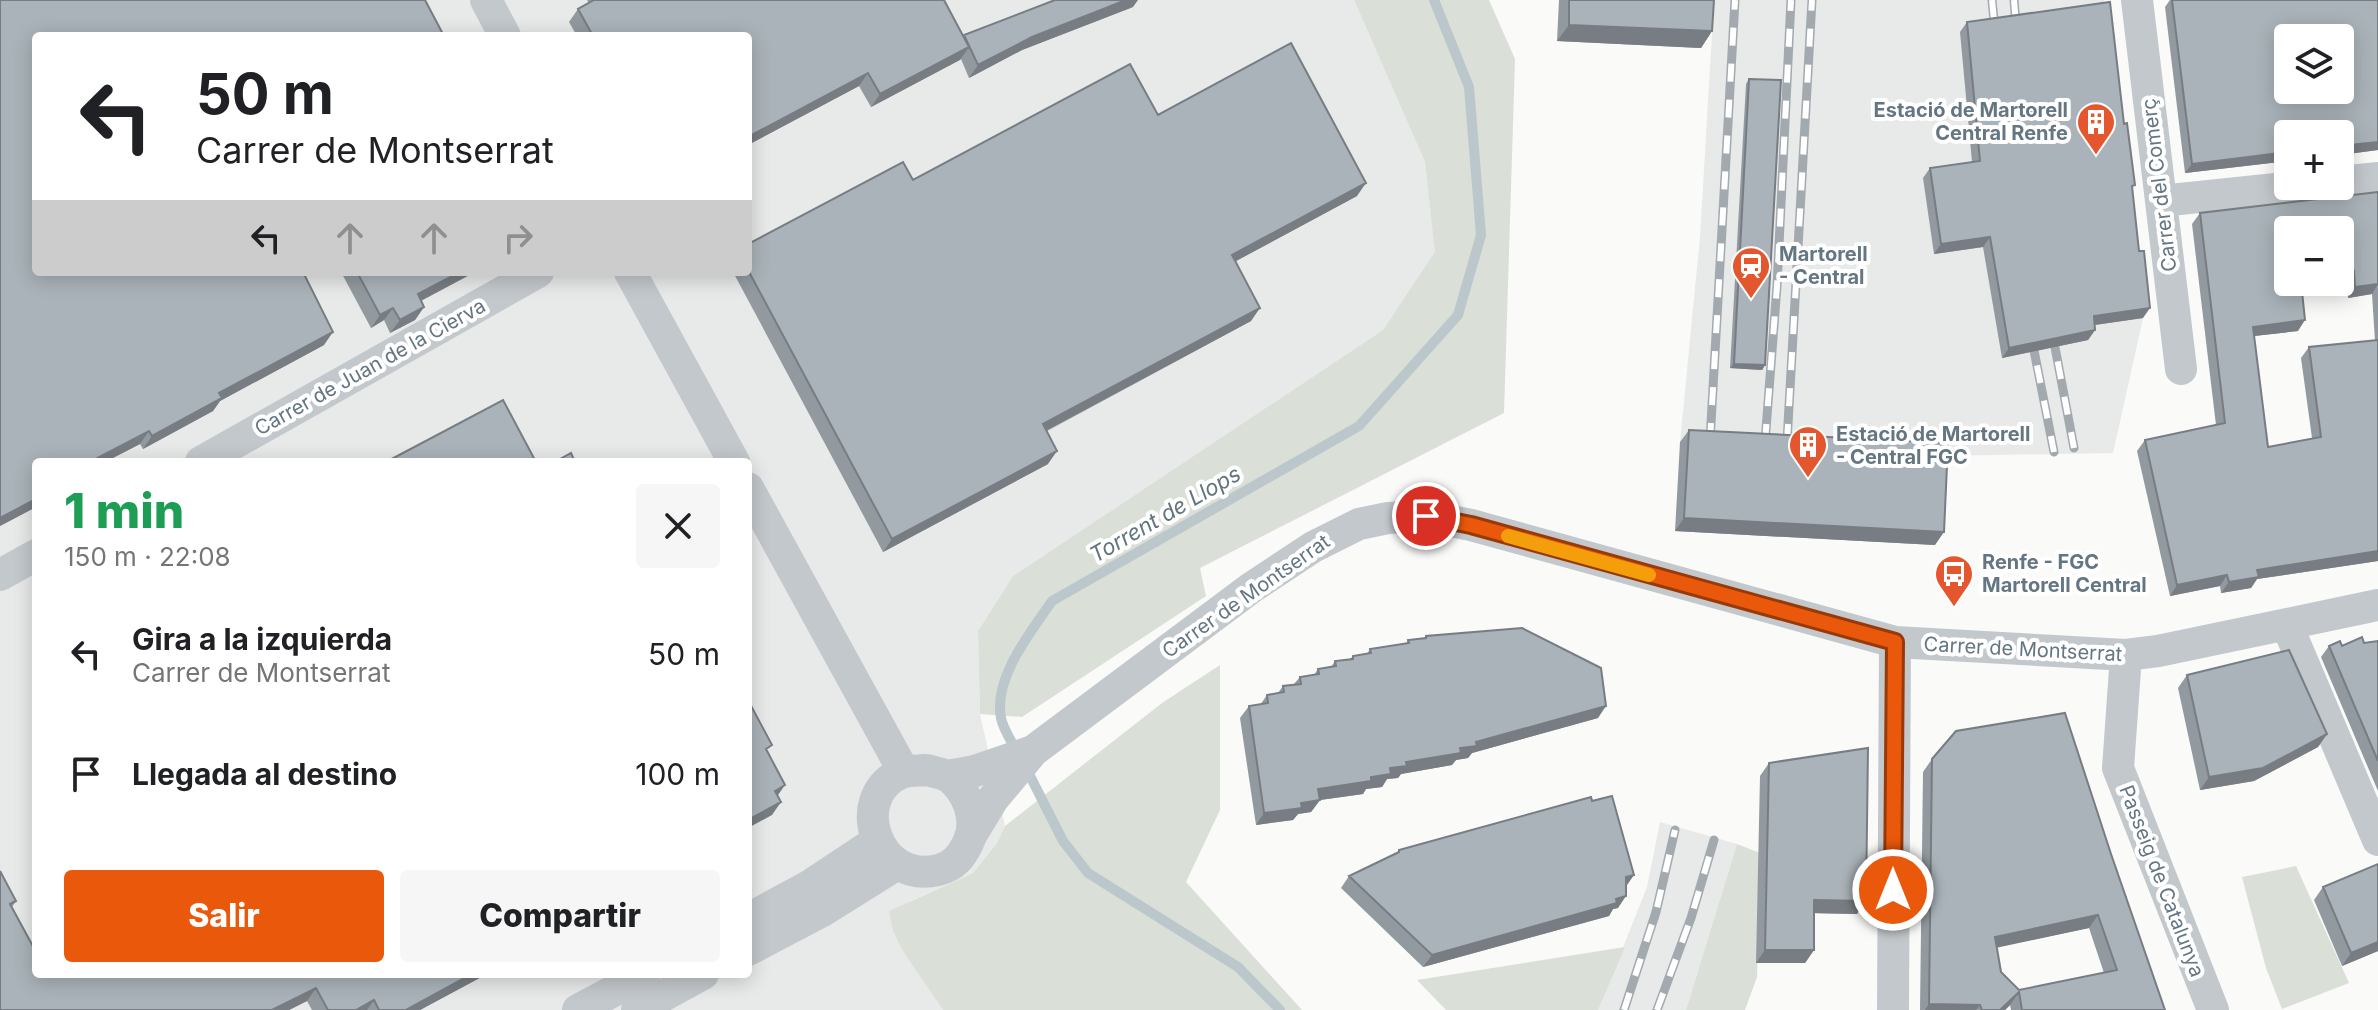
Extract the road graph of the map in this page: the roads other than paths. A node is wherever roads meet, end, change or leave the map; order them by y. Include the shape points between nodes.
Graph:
1 (486, 0) edge
2 (2137, 0) edge
3 (503, 32) edge
4 (2378, 178) edge
5 (2354, 181) edge
6 (2274, 189) edge
7 (2161, 201) junction
8 (531, 276) edge
9 (632, 276) edge
10 (2181, 369) dead end
11 (208, 458) edge
12 (732, 458) edge
13 (752, 495) edge
14 (32, 557) edge
15 (0, 575) edge
16 (2378, 605) edge
17 (2287, 625) junction
18 (1895, 642) junction
19 (2126, 655) junction
20 (1033, 751) junction
21 (904, 772) junction
22 (961, 774) junction
23 (2371, 807) edge
24 (970, 837) junction
25 (2378, 840) edge
26 (887, 853) junction
27 (752, 917) edge
28 (752, 948) edge
29 (638, 978) edge
30 (696, 978) edge
31 (578, 1010) edge
32 (637, 1010) edge
33 (1893, 1010) edge
34 (2213, 1010) edge

1 - 3 street
2 - 7 street, Carrer del Comerç
4 - 5 street
6 - 7 street
7 - 10 street, Carrer del Comerç
8 - 11 street, Carrer de Juan de la Cierva
9 - 12 street
13 - 21 street
14 - 15 street
16 - 17 street, Carrer de Montserrat
17 - 19 street, Carrer de Montserrat
17 - 23 street
18 - 19 street, Carrer de Montserrat
18 - 20 street, Carrer de Montserrat via 1471,525 1426,516 1388,518 1359,524 1313,547
18 - 33 street
19 - 34 street, Passeig de Catalunya via 2118,768
20 - 22 street, Carrer de Montserrat
20 - 24 street, Carrer de Montserrat
21 - 22 street
21 - 26 street via 888,781 872,810
22 - 24 street via 970,803
23 - 25 street
24 - 26 street via 960,858 928,873 912,872
26 - 27 street
26 - 28 street via 824,910
29 - 31 street
30 - 32 street

